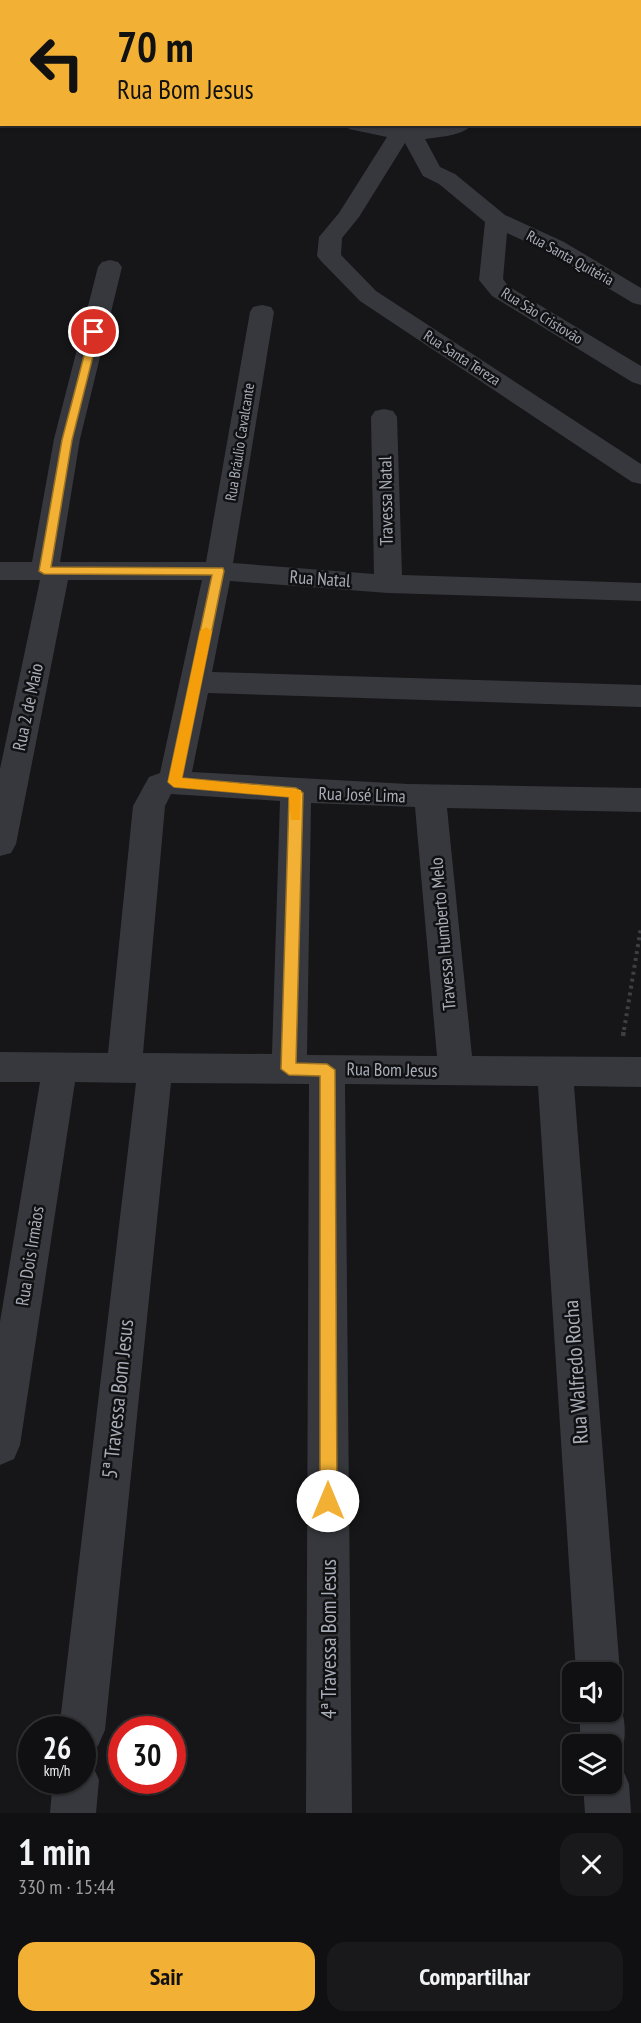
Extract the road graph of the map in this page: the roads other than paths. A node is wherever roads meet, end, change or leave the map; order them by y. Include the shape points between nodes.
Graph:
1 (367, 126) edge
2 (454, 127) edge
3 (405, 134) junction
4 (447, 179) junction
5 (497, 220) junction
6 (111, 267) dead end
7 (641, 298) edge
8 (261, 312) dead end
9 (641, 377) edge
10 (384, 417) dead end
11 (641, 476) edge
12 (0, 571) edge
13 (50, 571) junction
14 (218, 571) junction
15 (388, 584) junction
16 (641, 592) edge
17 (195, 682) junction
18 (641, 696) edge
19 (174, 782) junction
20 (296, 793) junction
21 (430, 798) junction
22 (641, 800) edge
23 (0, 844) edge
24 (0, 1066) edge
25 (60, 1067) junction
26 (140, 1068) junction
27 (308, 1069) junction
28 (456, 1071) junction
29 (555, 1072) junction
30 (629, 1072) edge
31 (0, 1444) edge
32 (597, 1662) edge
33 (83, 1716) edge
34 (75, 1794) edge
35 (607, 1794) edge
36 (73, 1813) edge
37 (329, 1813) edge
38 (608, 1813) edge

1 - 3 street
2 - 3 street
2 - 4 street
3 - 4 street via 431,171
3 - 11 street, Rua Santa Tereza via 331,237 329,256 368,296
4 - 5 street
5 - 7 street, Rua Santa Quitéria via 556,247
5 - 9 street, Rua São Cristovão via 491,280 500,291
6 - 13 street, Rua 2 de Maio via 67,440
8 - 14 street, Rua Bráulio Cavalcante
10 - 15 street, Travessa Natal
12 - 13 street, Rua Natal
13 - 14 street, Rua Natal
13 - 23 street, Rua 2 de Maio
14 - 15 street, Rua Natal
14 - 17 street
15 - 16 street, Rua Natal
17 - 18 street
17 - 19 street
19 - 20 street, Rua José Lima
19 - 26 street, 5ª Travessa Bom Jesus via 160,785 148,806 133,965
20 - 21 street, Rua José Lima
20 - 27 street, 4ª Travessa Bom Jesus
21 - 22 street, Rua José Lima
21 - 28 street, Travessa Humberto Melo
24 - 25 street, Rua Bom Jesus
25 - 26 street, Rua Bom Jesus
25 - 31 street, Rua Dois Irmãos
26 - 27 street, Rua Bom Jesus
26 - 33 street, 5ª Travessa Bom Jesus
27 - 28 street, Rua Bom Jesus
27 - 37 street, 4ª Travessa Bom Jesus
28 - 29 street, Rua Bom Jesus
29 - 30 street, Rua Bom Jesus
29 - 32 street, Rua Walfredo Rocha
34 - 36 street
35 - 38 street

